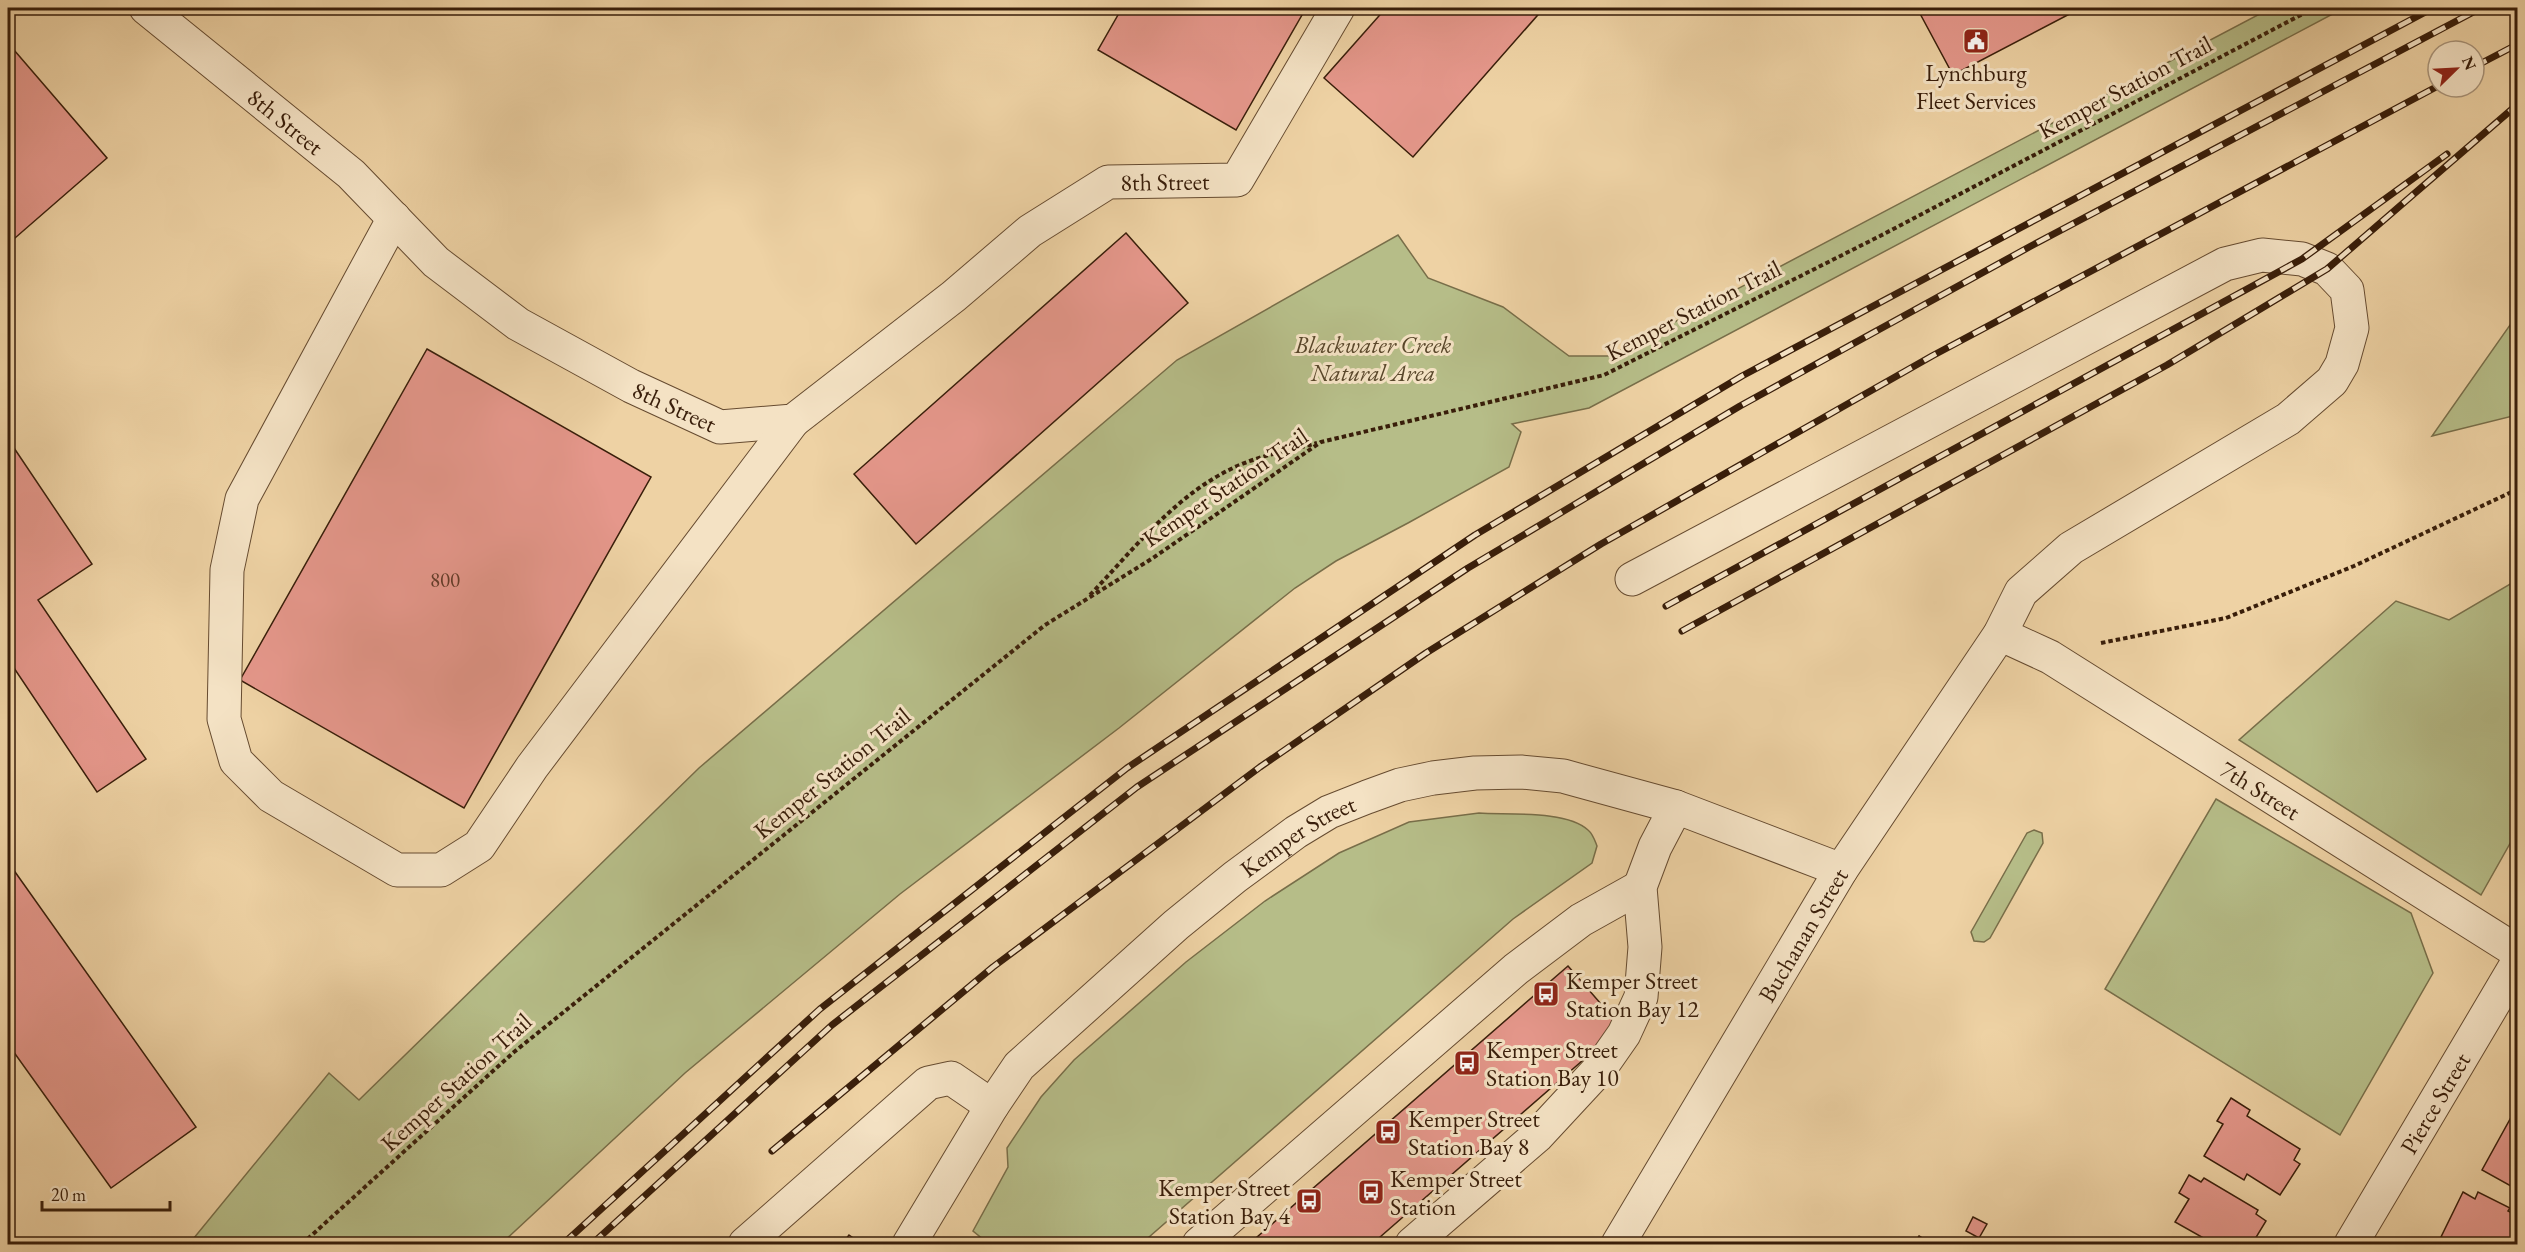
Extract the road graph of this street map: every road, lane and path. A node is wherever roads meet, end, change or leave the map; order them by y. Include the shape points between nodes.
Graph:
1 (146, 8) edge
2 (1338, 8) edge
3 (2314, 8) edge
4 (394, 218) junction
5 (793, 421) junction
6 (1321, 442) junction
7 (2517, 489) edge
8 (1632, 579) dead end
9 (1087, 598) junction
10 (2000, 634) junction
11 (2097, 644) dead end
12 (1677, 807) junction
13 (1841, 870) junction
14 (1640, 887) junction
15 (2517, 952) edge
16 (2517, 962) edge
17 (992, 1106) junction
18 (1626, 1242) edge
19 (302, 1245) edge
20 (745, 1245) edge
21 (909, 1245) edge
22 (1199, 1245) edge
23 (1412, 1245) edge
24 (2351, 1245) edge

1 - 4 street, 8th Street via 351,174
2 - 5 street, 8th Street via 1237,180 1108,182 1030,231 954,296
3 - 6 path, Kemper Station Trail via 1880,236 1604,375
4 - 5 street, 8th Street via 436,262 518,324 631,386 720,427
4 - 5 street via 242,499 227,570 224,719 236,761 271,796 397,870 441,870 479,846 532,767
6 - 9 path, Kemper Station Trail via 1153,558
6 - 9 path via 1243,464 1185,497
7 - 11 path via 2354,566 2226,618
8 - 10 street, Buchanan Street via 2225,264 2262,255 2302,259 2327,269 2347,290 2352,328 2343,364 2332,381 2288,419 2071,548 2021,592
9 - 19 path, Kemper Station Trail via 1045,625 514,1052
10 - 13 street, Buchanan Street
10 - 15 street, 7th Street via 2050,657
12 - 13 street, Kemper Street
12 - 14 street via 1655,847
12 - 17 street, Kemper Street via 1563,776 1521,772 1433,778 1400,785 1329,812 1296,832 1176,925 1019,1066
13 - 18 street, Buchanan Street
14 - 22 street via 1581,920 1516,969
14 - 23 street via 1645,947 1641,997 1624,1034 1601,1067 1537,1136
16 - 24 street, Pierce Street
17 - 20 street via 951,1078 928,1083
17 - 21 street, Kemper Street

